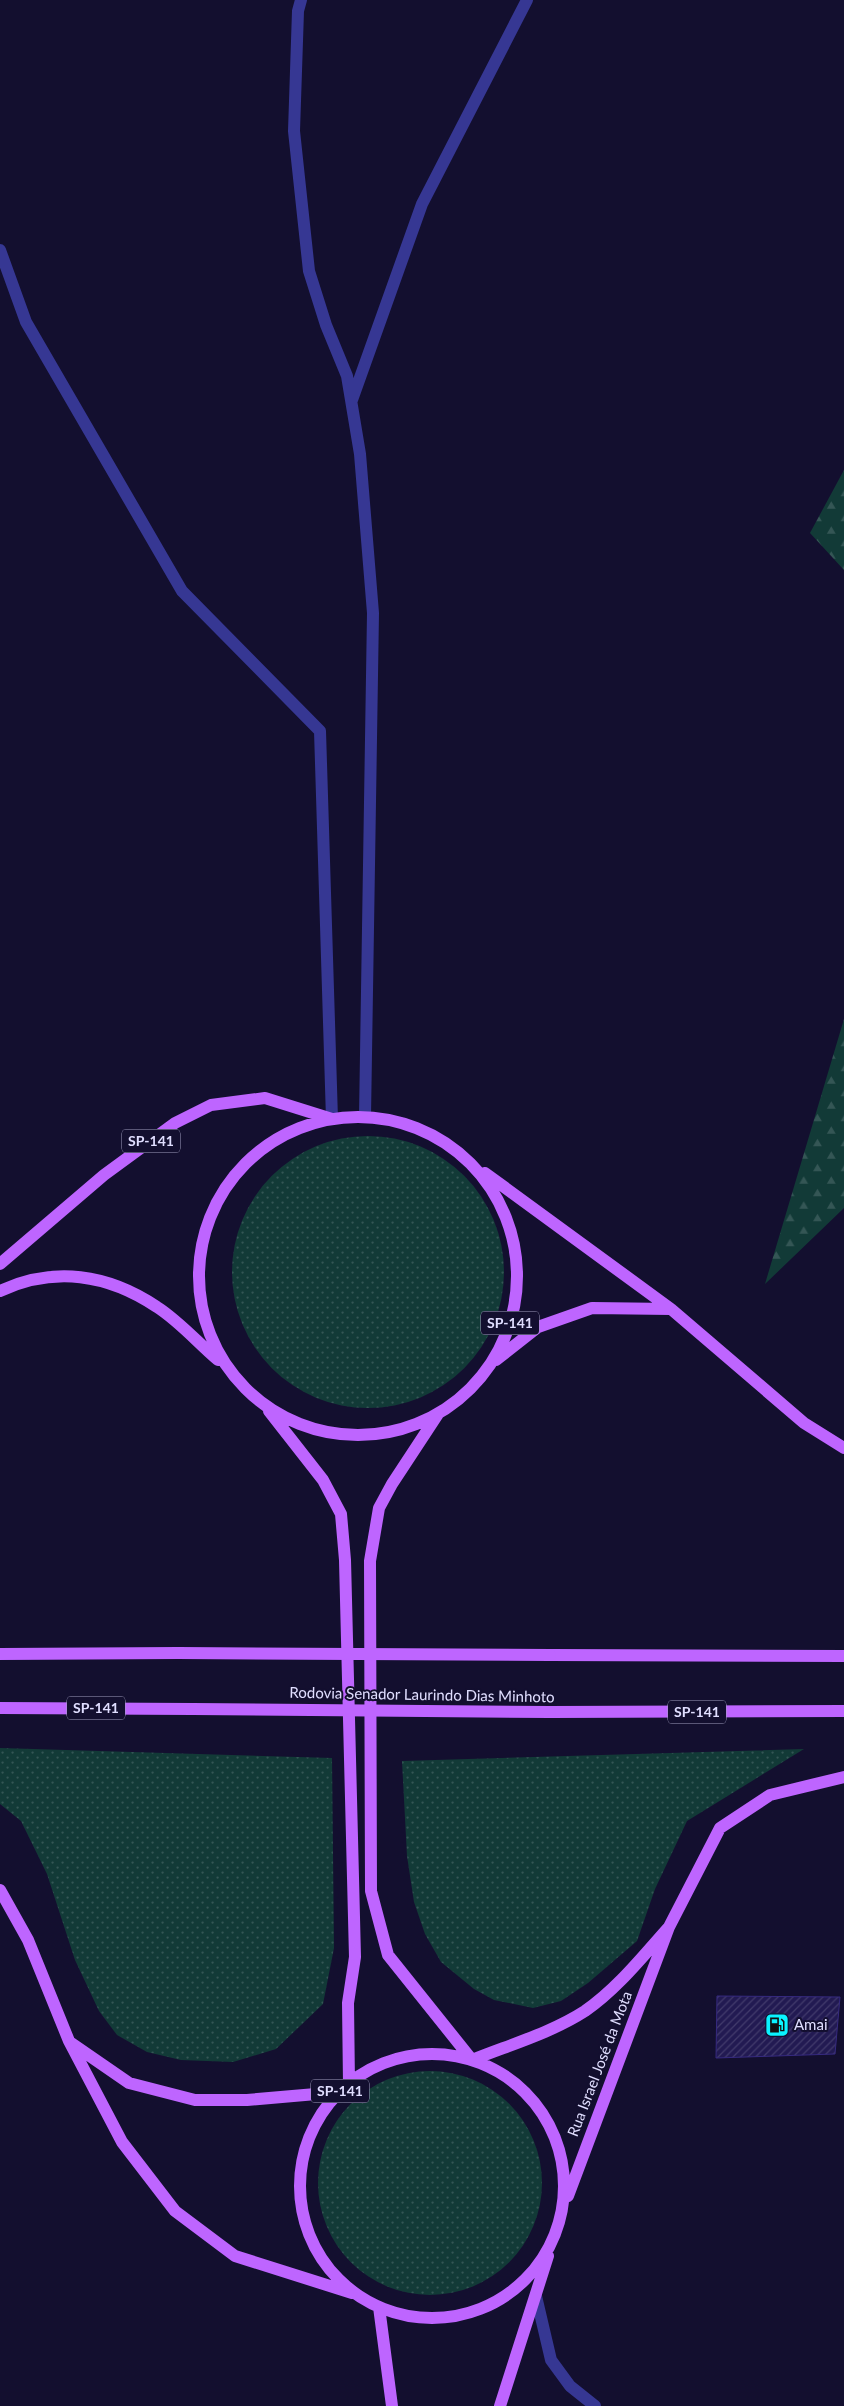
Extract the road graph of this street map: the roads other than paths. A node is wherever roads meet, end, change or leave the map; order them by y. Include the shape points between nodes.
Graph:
1 (301, 0) edge
2 (527, 0) edge
3 (0, 250) edge
4 (351, 402) junction
5 (365, 1117) junction
6 (332, 1119) junction
7 (461, 1155) junction
8 (0, 1264) edge
9 (0, 1291) edge
10 (671, 1309) junction
11 (491, 1364) junction
12 (228, 1370) junction
13 (266, 1407) junction
14 (438, 1414) junction
15 (844, 1448) edge
16 (0, 1654) edge
17 (844, 1656) edge
18 (0, 1708) edge
19 (844, 1711) edge
20 (844, 1777) edge
21 (0, 1890) edge
22 (669, 1927) junction
23 (68, 2041) junction
24 (472, 2060) junction
25 (349, 2084) junction
26 (339, 2092) junction
27 (562, 2213) junction
28 (554, 2237) junction
29 (357, 2294) junction
30 (536, 2296) junction
31 (380, 2307) junction
32 (392, 2406) edge
33 (500, 2406) edge
34 (595, 2406) edge

1 - 4 street via 294,131 309,271 347,376
2 - 4 street via 422,204
3 - 6 street via 26,322 182,591 320,731
4 - 5 street via 360,454 373,613
5 - 6 main road, SP-141
5 - 7 main road, SP-141 via 395,1121 424,1131
6 - 8 main road, SP-141 via 266,1098 211,1104 175,1123 104,1175
6 - 12 main road, SP-141 via 304,1126 253,1156 216,1202 205,1230 198,1288 203,1317
7 - 10 main road, SP-141
7 - 11 main road, SP-141 via 493,1190 516,1246 515,1308 506,1337
9 - 12 main road, SP-141 via 20,1282 74,1275 110,1282 157,1307
10 - 11 main road, SP-141 via 592,1308 538,1327
10 - 15 main road, SP-141 via 804,1423
11 - 14 main road, SP-141 via 458,1400
12 - 13 main road, SP-141
13 - 14 main road, SP-141 via 320,1431 351,1435 381,1434
13 - 25 main road, SP-141 via 323,1480 341,1514 345,1560 355,1957 348,2003
14 - 24 main road, SP-141 via 379,1508 370,1561 371,1891 388,1955
16 - 17 main road, bridge
18 - 19 main road, Rodovia Senador Laurindo Dias Minhoto / SP-141, bridge
20 - 22 main road, Rua Israel José da Mota / SP-141 via 770,1795 720,1828
21 - 23 main road, SP-141 via 28,1940
22 - 24 main road, Rua Israel José da Mota / SP-141 via 627,1974 585,2010 545,2031
22 - 27 main road, Rua Israel José da Mota / SP-141
23 - 26 main road, SP-141 via 129,2083 196,2100 247,2100
23 - 29 main road, SP-141 via 122,2142 175,2211 235,2256
24 - 25 main road, SP-141 via 433,2054 407,2056 382,2064
24 - 27 main road, SP-141 via 507,2076 543,2113 563,2161
25 - 26 main road, SP-141
26 - 29 main road, SP-141 via 323,2112 308,2142 300,2184 302,2210 321,2258 337,2278
27 - 28 main road, SP-141
28 - 30 main road
28 - 31 main road, SP-141 via 542,2260 524,2280 481,2308 430,2318 404,2315
29 - 31 main road, SP-141
30 - 33 main road
30 - 34 street via 551,2360 570,2386
31 - 32 main road

